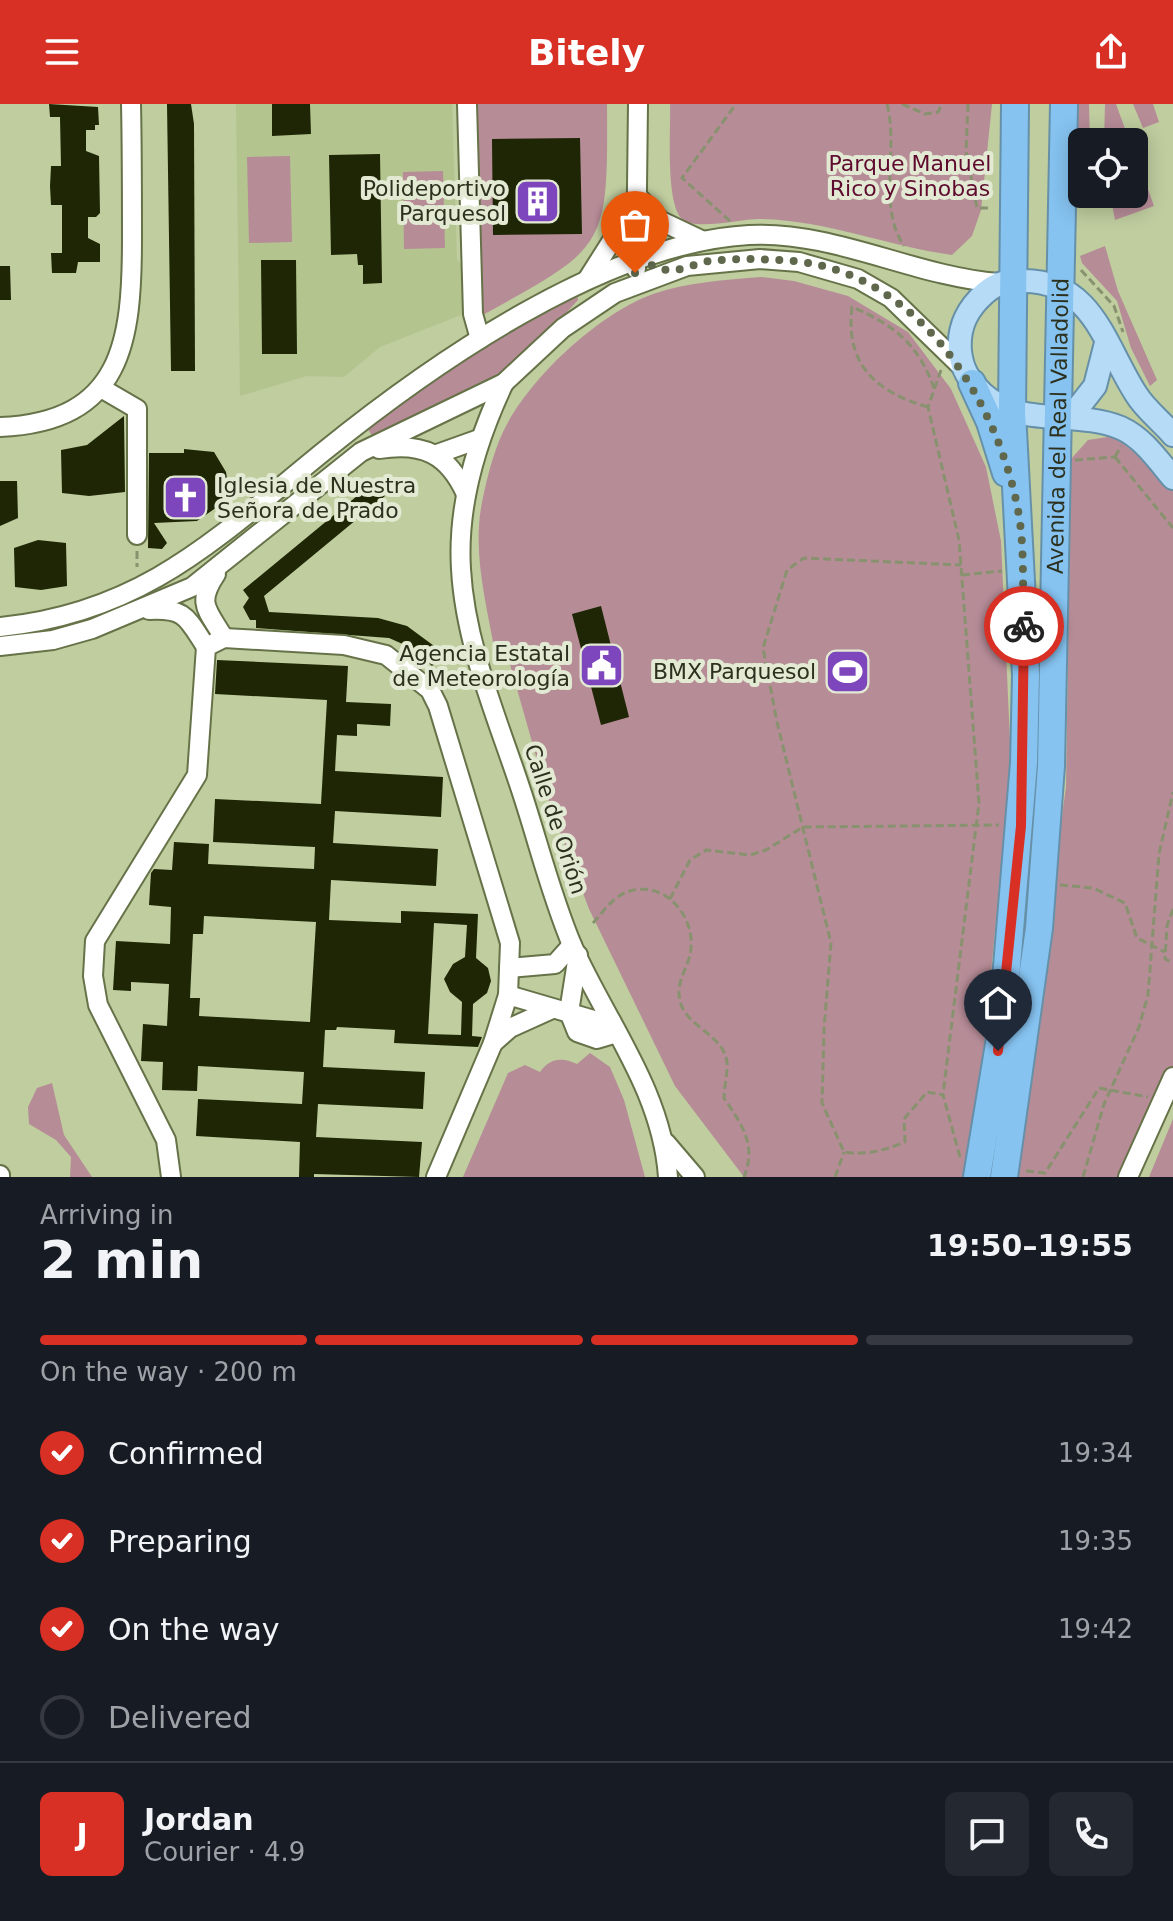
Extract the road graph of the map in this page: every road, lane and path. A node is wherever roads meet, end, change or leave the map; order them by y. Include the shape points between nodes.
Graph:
1 (131, 104) edge
2 (467, 104) edge
3 (638, 104) edge
4 (736, 104) edge
5 (887, 104) edge
6 (902, 104) edge
7 (942, 104) edge
8 (968, 104) edge
9 (1015, 104) edge
10 (1064, 104) edge
11 (639, 198) junction
12 (989, 208) dead end
13 (733, 224) dead end
14 (703, 241) junction
15 (909, 252) dead end
16 (639, 259) junction
17 (1077, 265) dead end
18 (670, 271) junction
19 (587, 281) junction
20 (1005, 282) junction
21 (1061, 286) junction
22 (852, 299) dead end
23 (852, 307) junction
24 (563, 328) junction
25 (480, 339) junction
26 (1115, 340) junction
27 (959, 372) junction
28 (504, 383) junction
29 (101, 388) junction
30 (935, 391) junction
31 (928, 407) junction
32 (1012, 412) junction
33 (1064, 418) junction
34 (0, 427) edge
35 (1173, 435) edge
36 (479, 439) junction
37 (361, 452) junction
38 (437, 454) junction
39 (1115, 457) dead end
40 (1173, 478) edge
41 (466, 494) junction
42 (1018, 511) junction
43 (1173, 528) edge
44 (137, 535) dead end
45 (223, 562) junction
46 (961, 565) junction
47 (1009, 571) dead end
48 (962, 575) junction
49 (142, 610) junction
50 (0, 627) edge
51 (224, 638) junction
52 (0, 646) edge
53 (206, 647) junction
54 (1173, 792) edge
55 (976, 824) junction
56 (998, 825) dead end
57 (803, 827) junction
58 (1060, 884) dead end
59 (670, 899) junction
60 (1173, 909) edge
61 (593, 923) dead end
62 (1152, 945) junction
63 (575, 950) junction
64 (1165, 952) junction
65 (1173, 963) edge
66 (509, 968) junction
67 (597, 993) junction
68 (508, 995) junction
69 (560, 1011) junction
70 (614, 1027) junction
71 (493, 1043) junction
72 (1173, 1077) edge
73 (1110, 1091) junction
74 (943, 1095) junction
75 (1163, 1099) junction
76 (666, 1143) junction
77 (844, 1152) junction
78 (969, 1168) edge
79 (1010, 1175) edge
80 (171, 1177) edge
81 (436, 1177) edge
82 (668, 1177) edge
83 (695, 1177) edge
84 (744, 1177) edge
85 (835, 1177) edge
86 (1083, 1177) edge
87 (1128, 1177) edge

1 - 29 street via 130,321 124,346
2 - 25 street via 473,314
3 - 11 street
4 - 13 path via 682,178
5 - 15 path via 891,203 898,237
6 - 7 path via 925,114 938,112
8 - 12 path via 966,151 977,208
9 - 20 highway, Avenida del Real Valladolid
10 - 21 highway, Avenida del Real Valladolid
11 - 14 street via 661,221
11 - 16 street
11 - 19 street
14 - 16 street
14 - 20 street via 750,235 823,241 964,280
16 - 18 street
16 - 19 street
16 - 24 street via 635,273 586,301
17 - 26 path via 1114,306
18 - 24 street via 615,293
18 - 27 street via 706,262 760,259 799,262 858,279 891,298
19 - 25 street
20 - 21 main road
20 - 27 main road via 974,303 963,321
20 - 32 highway, Avenida del Real Valladolid
21 - 26 main road
21 - 33 highway, Avenida del Real Valladolid
22 - 23 path
23 - 30 path via 904,335 928,370
23 - 31 path via 850,329 857,357 874,380 897,398
24 - 28 street
25 - 50 street via 372,414 191,559 103,604 37,624
26 - 33 main road via 1095,386
26 - 35 main road via 1138,398
27 - 30 path
27 - 32 main road
27 - 42 highway via 990,422
28 - 36 street, Calle de Orión
28 - 37 street
29 - 34 street via 68,415 44,424
29 - 44 street via 137,409
30 - 31 path
31 - 46 path
32 - 33 main road
32 - 42 highway, Avenida del Real Valladolid
33 - 40 main road via 1122,429 1147,447
33 - 79 highway, Avenida del Real Valladolid via 1051,766 1039,928
36 - 38 street
36 - 41 street, Calle de Orión
37 - 38 street via 399,446
37 - 45 street
38 - 41 street via 456,472
39 - 43 path
41 - 63 street, Calle de Orión via 461,568 474,647
42 - 78 highway, Avenida del Real Valladolid via 1026,675 1021,826 1002,1026
45 - 49 street via 192,587
45 - 51 street via 204,592 203,604
46 - 48 path
46 - 57 path via 804,558 787,570 763,648
47 - 48 path
48 - 55 path via 979,803
49 - 52 street via 53,640
49 - 53 street via 171,609 184,615
51 - 53 street
51 - 66 street via 344,645 386,655 430,690 510,943
53 - 80 street via 197,775 95,941 98,1005 166,1140
54 - 62 path via 1159,854
55 - 56 path
55 - 57 path
55 - 74 path
57 - 59 path via 750,855 706,850 690,860
57 - 77 path via 831,943 822,1103
58 - 62 path via 1093,888 1125,903 1137,938
59 - 61 path via 654,891 630,891 613,900
59 - 84 path via 688,925 691,949 679,979 680,1003 721,1043 727,1063 724,1098 740,1121 751,1159
60 - 64 path
62 - 64 path
62 - 73 path via 1139,1027
63 - 66 street via 555,964
63 - 67 street, Calle de Orión
63 - 69 street
64 - 65 path via 1165,959
66 - 68 street
67 - 69 street
67 - 70 street, Calle de Orión
68 - 69 street
68 - 71 street
69 - 70 street
69 - 71 street via 510,1028
70 - 76 street, Calle de Orión via 641,1075
71 - 81 street
72 - 75 street
73 - 75 path
73 - 79 path via 1099,1088 1045,1173
73 - 86 path
74 - 77 path via 927,1092 917,1100 904,1119 905,1142 865,1155
74 - 78 path
75 - 87 street
76 - 82 street, Calle de Orión
76 - 83 street, Calle de Orión
77 - 85 path

